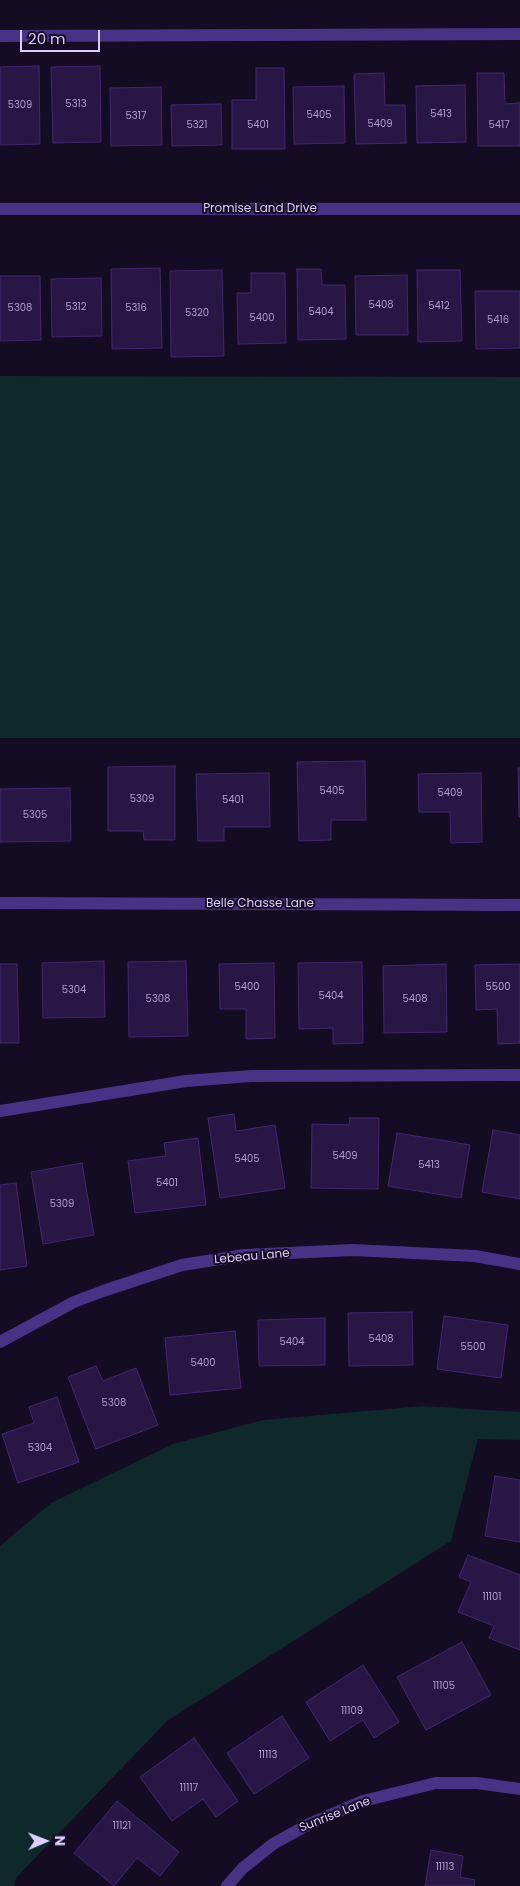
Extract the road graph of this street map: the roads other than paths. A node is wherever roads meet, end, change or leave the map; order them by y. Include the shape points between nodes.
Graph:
1 (520, 34) edge
2 (0, 36) edge
3 (0, 209) edge
4 (520, 209) edge
5 (0, 903) edge
6 (520, 905) edge
7 (520, 1075) edge
8 (0, 1110) edge
9 (520, 1264) edge
10 (0, 1342) edge
11 (520, 1789) edge
12 (227, 1886) edge

1 - 2 street
3 - 4 street, Promise Land Drive
5 - 6 street, Belle Chasse Lane
7 - 8 street via 251,1076 186,1081
9 - 10 street, Lebeau Lane via 475,1256 353,1250 245,1255 182,1265 103,1291 74,1302
11 - 12 street, Sunrise Lane via 477,1783 436,1783 363,1801 309,1824 273,1844 243,1868

